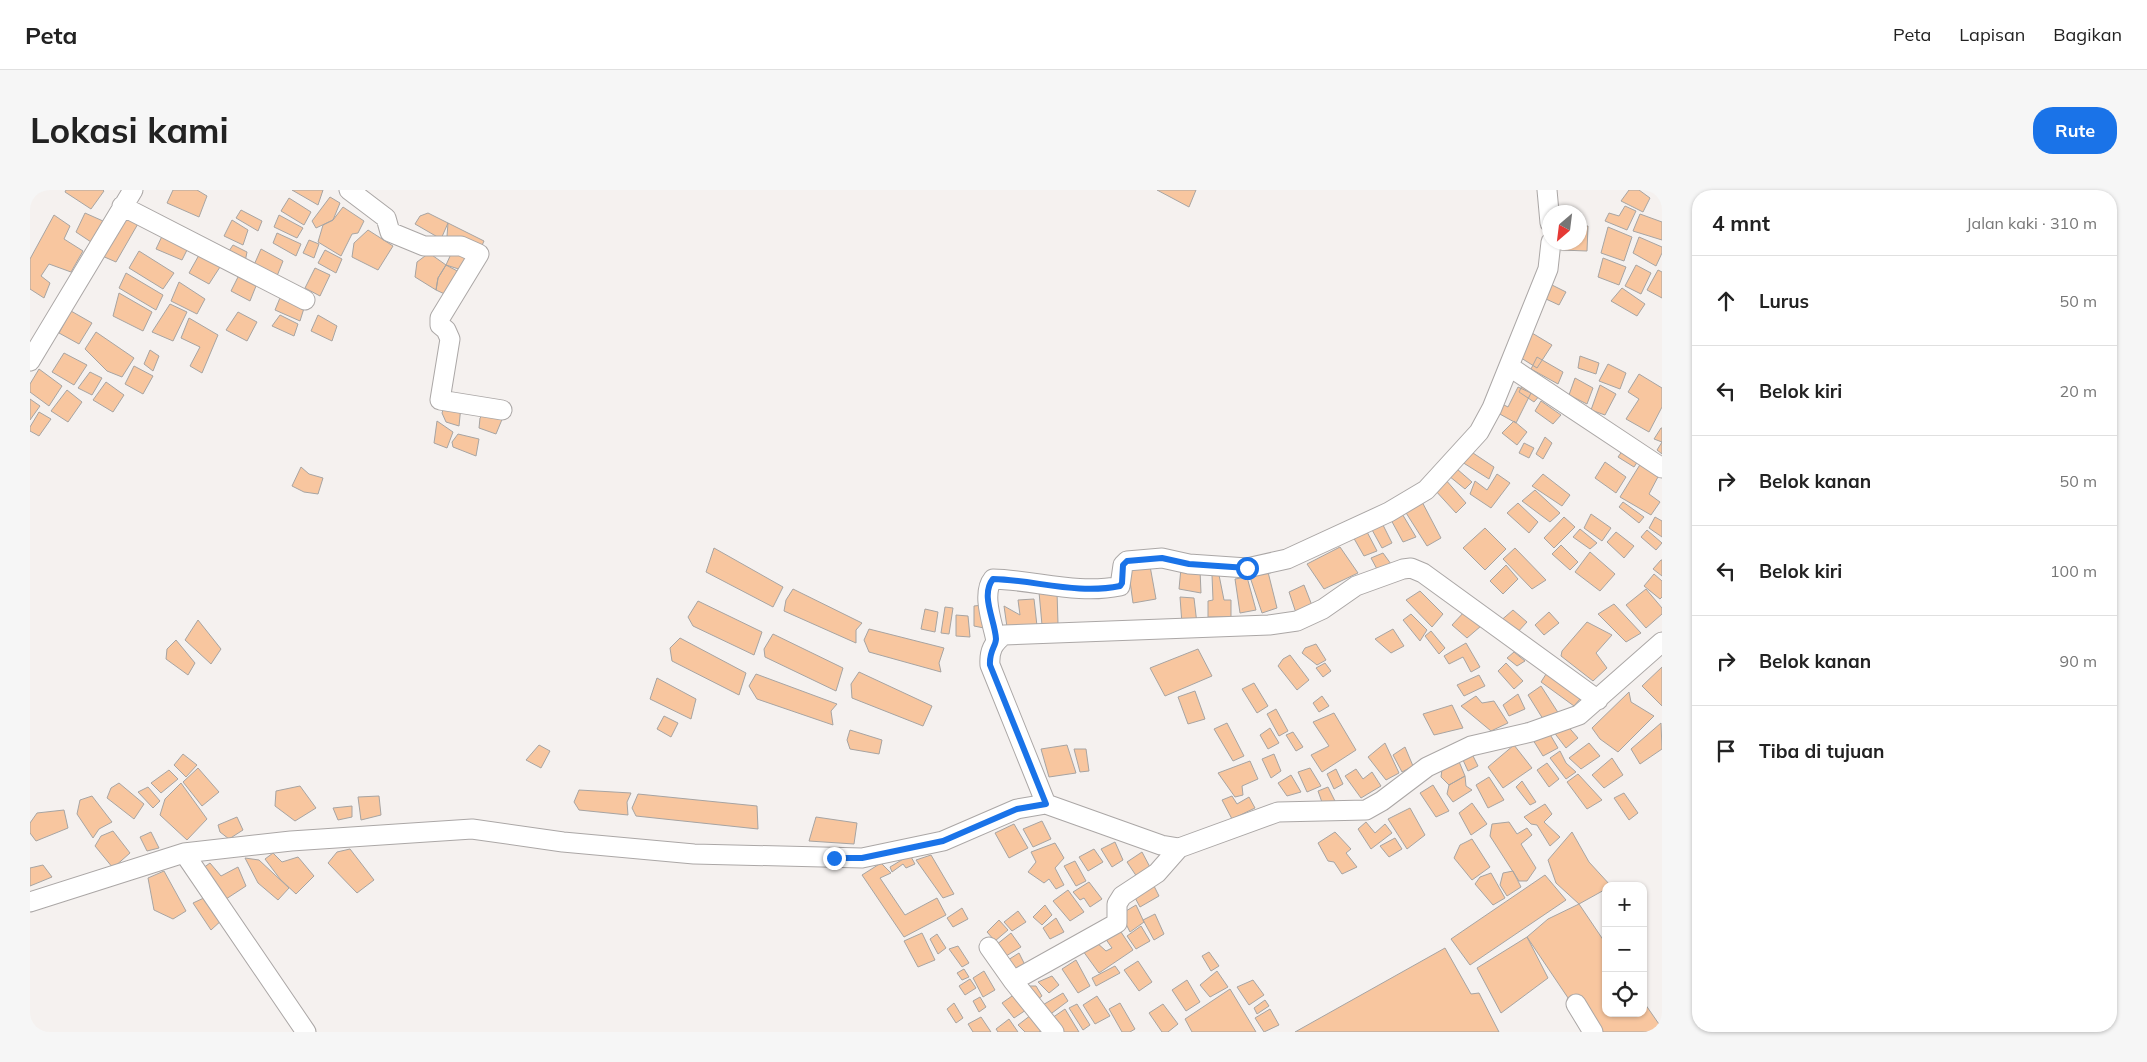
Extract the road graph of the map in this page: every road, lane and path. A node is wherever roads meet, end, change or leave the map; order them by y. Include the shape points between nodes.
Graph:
1 (133, 190) edge
2 (349, 190) edge
3 (1547, 190) edge
4 (1548, 205) edge
5 (122, 206) junction
6 (1550, 250) edge
7 (305, 300) dead end
8 (30, 361) edge
9 (1510, 367) junction
10 (502, 410) dead end
11 (1662, 468) edge
12 (996, 641) junction
13 (1662, 642) edge
14 (1598, 700) junction
15 (1046, 804) junction
16 (1180, 848) junction
17 (184, 853) junction
18 (30, 902) edge
19 (989, 947) dead end
20 (1013, 981) junction
21 (1576, 1004) dead end
22 (306, 1032) edge
23 (1054, 1032) edge
24 (1594, 1032) edge

1 - 5 street
2 - 10 street via 386,218 390,232 424,246 461,246 479,254 440,318 440,325 450,339 440,400
3 - 4 street
5 - 7 street
5 - 8 street
6 - 9 street via 1548,269
9 - 11 street
9 - 12 street via 1478,432 1426,490 1389,512 1287,559 1247,568 1189,564 1162,558 1127,561 1123,565 1122,583 1111,588 1059,588 993,579 988,597
12 - 14 street via 1004,635 1014,634 1269,625 1297,621 1323,609 1356,586 1411,568 1430,578
12 - 15 street via 989,656 990,665
13 - 14 street
14 - 16 street via 1579,715 1540,729 1471,746 1427,767 1382,802 1366,810 1278,812
15 - 16 street via 1161,845
15 - 17 street via 1017,809 943,841 862,858 694,854 563,842 472,829 290,841
16 - 20 street via 1157,873 1122,896 1118,904 1118,923
17 - 18 street
17 - 22 street
19 - 20 street
20 - 23 street
21 - 24 street

